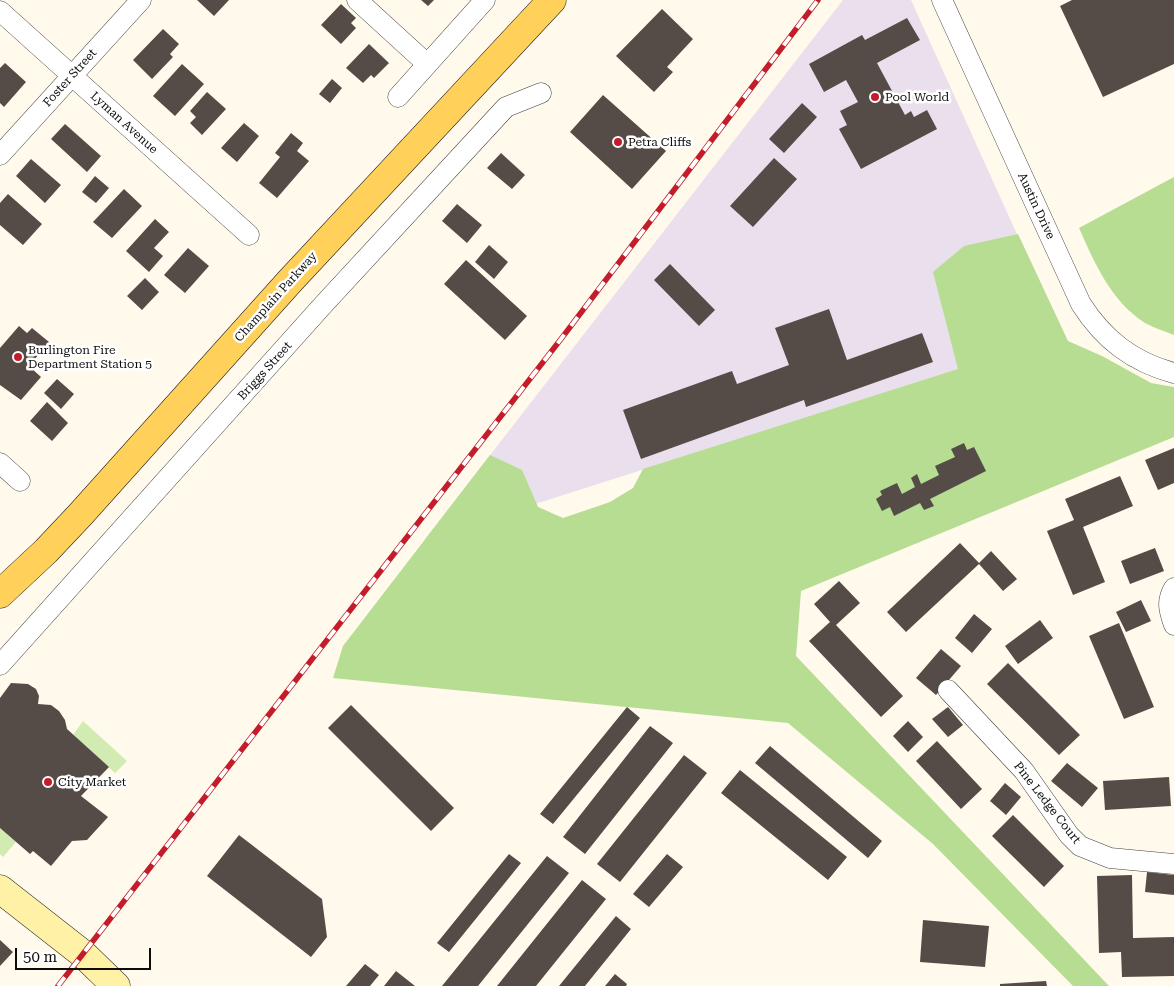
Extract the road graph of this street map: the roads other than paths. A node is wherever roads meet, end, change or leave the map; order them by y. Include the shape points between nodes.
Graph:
1 (141, 0) edge
2 (357, 0) edge
3 (485, 0) edge
4 (552, 0) edge
5 (942, 0) edge
6 (0, 11) edge
7 (427, 64) junction
8 (72, 76) junction
9 (541, 93) dead end
10 (398, 97) dead end
11 (0, 155) edge
12 (249, 235) dead end
13 (1174, 373) edge
14 (0, 462) edge
15 (20, 481) dead end
16 (1174, 588) edge
17 (0, 594) edge
18 (1174, 625) edge
19 (0, 665) edge
20 (948, 690) dead end
21 (1174, 864) edge
22 (0, 889) edge
23 (116, 986) edge

1 - 8 street, Foster Street
2 - 7 street
3 - 7 street
4 - 17 main road, Champlain Parkway via 290,281 80,515
5 - 13 street, Austin Drive via 1081,304 1096,326 1122,350 1142,362
6 - 8 street, Lyman Avenue
7 - 10 street
8 - 11 street, Foster Street
8 - 12 street, Lyman Avenue
9 - 19 street, Briggs Street via 506,107 323,305
14 - 15 street
16 - 18 street via 1168,600
20 - 21 street, Pine Ledge Court via 1024,771 1080,846 1110,858
22 - 23 street via 83,954

